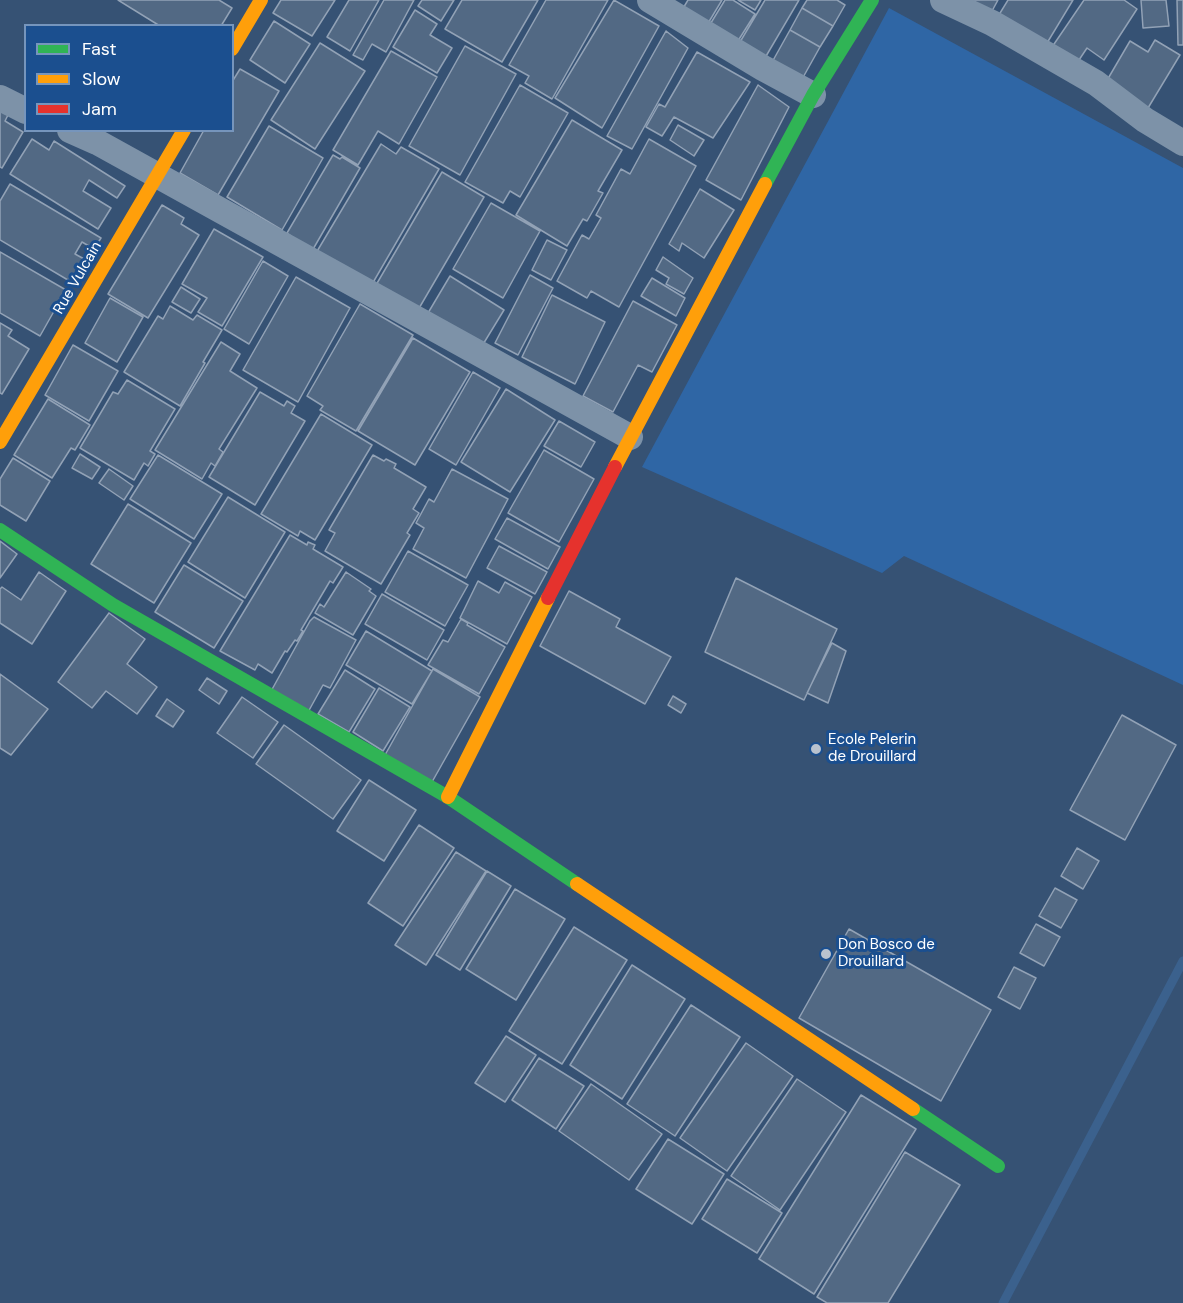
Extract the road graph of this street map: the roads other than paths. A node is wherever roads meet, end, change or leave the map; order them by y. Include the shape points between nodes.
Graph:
1 (261, 0) edge
2 (650, 0) edge
3 (872, 0) edge
4 (943, 0) edge
5 (234, 47) edge
6 (813, 95) junction
7 (0, 98) edge
8 (24, 110) edge
9 (74, 132) edge
10 (183, 132) edge
11 (1183, 143) edge
12 (158, 176) junction
13 (630, 437) junction
14 (0, 442) edge
15 (0, 530) edge
16 (448, 797) junction
17 (998, 1166) dead end

1 - 5 street
2 - 6 street
3 - 6 street
4 - 11 street via 992,23 1096,83
6 - 13 street
7 - 8 street
9 - 12 street
10 - 12 street, Rue Vulcain
12 - 13 street
12 - 14 street, Rue Vulcain
13 - 16 street
15 - 16 street via 113,605
16 - 17 street

